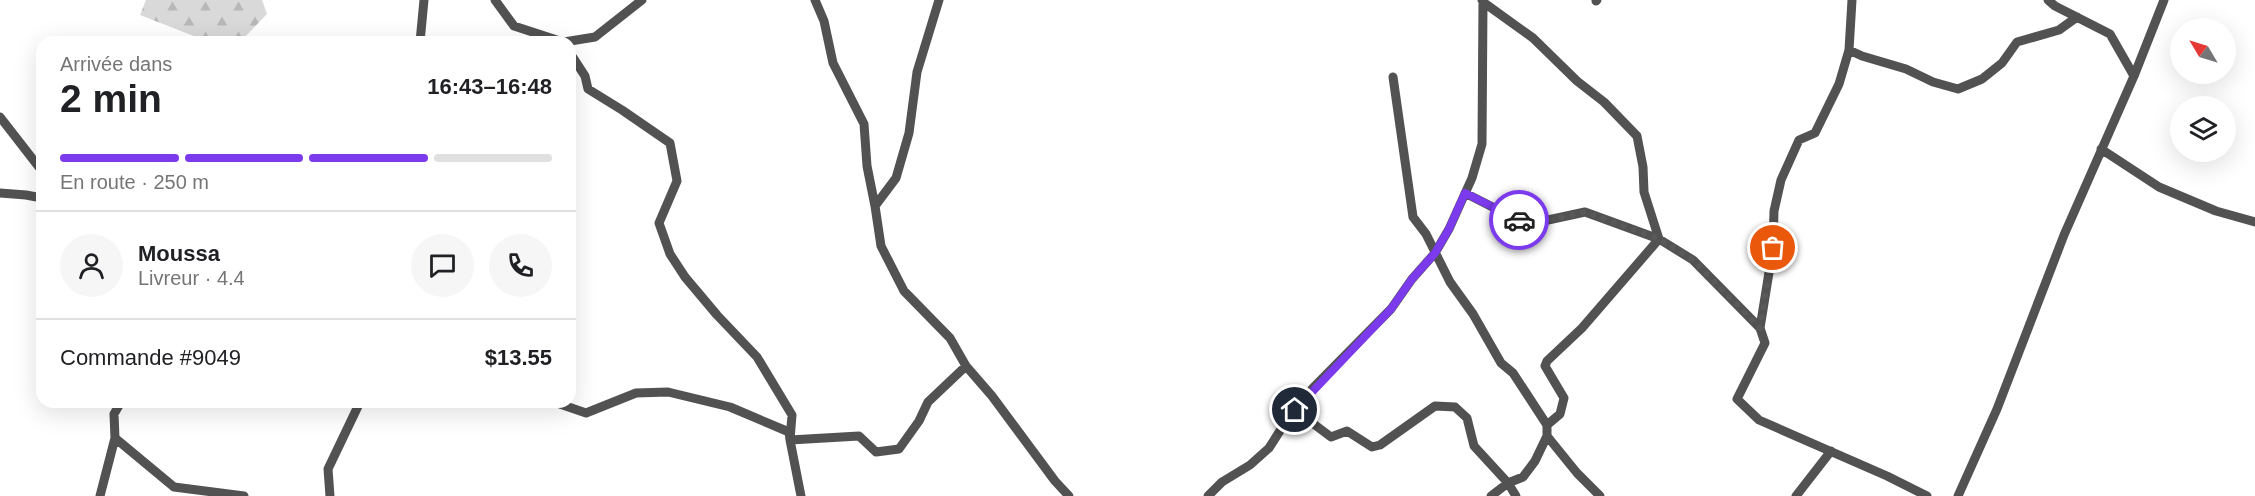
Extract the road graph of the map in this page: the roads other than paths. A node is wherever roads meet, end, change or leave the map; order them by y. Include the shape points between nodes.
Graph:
1 (424, 0) edge
2 (495, 0) edge
3 (642, 0) edge
4 (815, 0) edge
5 (939, 0) edge
6 (1852, 0) edge
7 (2048, 0) edge
8 (2164, 0) edge
9 (1483, 1) edge
10 (2077, 16) junction
11 (421, 36) edge
12 (545, 36) edge
13 (576, 40) edge
14 (1849, 50) junction
15 (576, 62) edge
16 (2134, 76) junction
17 (1393, 77) dead end
18 (0, 117) edge
19 (2101, 149) junction
20 (36, 163) edge
21 (0, 193) edge
22 (1465, 193) junction
23 (36, 197) edge
24 (875, 206) junction
25 (2255, 222) edge
26 (1659, 239) junction
27 (1435, 253) junction
28 (1760, 328) junction
29 (966, 366) junction
30 (114, 408) edge
31 (118, 408) edge
32 (357, 408) edge
33 (573, 408) edge
34 (1295, 410) junction
35 (114, 414) junction
36 (1547, 425) junction
37 (1547, 436) junction
38 (116, 438) junction
39 (790, 440) junction
40 (1831, 451) junction
41 (1508, 483) junction
42 (100, 496) edge
43 (244, 496) edge
44 (330, 496) edge
45 (801, 496) edge
46 (1069, 496) edge
47 (1208, 496) edge
48 (1491, 496) edge
49 (1516, 496) edge
50 (1600, 496) edge
51 (1796, 496) edge
52 (1927, 496) edge
53 (1958, 496) edge

1 - 11 street
2 - 12 street via 514,26
3 - 13 street via 595,37
4 - 24 street via 833,63 864,124
5 - 24 street via 916,72 909,133 896,178
6 - 14 street
7 - 10 street
8 - 16 street
9 - 22 street via 1482,144
9 - 26 street via 1533,38 1637,136 1644,192
10 - 14 street via 2060,30 2017,42 2002,63 1982,80 1958,89
10 - 16 street via 2110,34
14 - 28 street via 1824,118 1815,133 1799,140 1781,180
15 - 39 street via 588,89 670,143 677,181 659,224 670,254 691,285 757,357 792,415
16 - 19 street
17 - 27 street via 1413,217
18 - 20 street
19 - 25 street via 2159,187 2216,211
19 - 53 street
21 - 23 street
22 - 26 street via 1518,220 1548,220 1585,212
22 - 27 street
24 - 29 street via 881,246 904,291 950,338
26 - 28 street via 1693,260
26 - 36 street via 1599,309 1547,360 1545,366 1563,398 1560,414
27 - 34 street via 1391,309
27 - 36 street via 1501,363 1512,372
28 - 40 street via 1765,343 1737,399 1759,420
29 - 39 street via 928,402 899,448 876,452 859,436
29 - 46 street
30 - 35 street
31 - 35 street
32 - 44 street via 328,470
33 - 39 street via 586,412 636,393 668,392 730,407 789,432
34 - 41 street via 1331,437 1347,431 1372,447 1435,406 1455,407 1467,418 1474,446
34 - 47 street via 1269,448
35 - 38 street
36 - 37 street
37 - 41 street via 1523,477
37 - 50 street
38 - 42 street
38 - 43 street via 174,487
39 - 45 street
40 - 51 street
40 - 52 street
41 - 48 street
41 - 49 street

